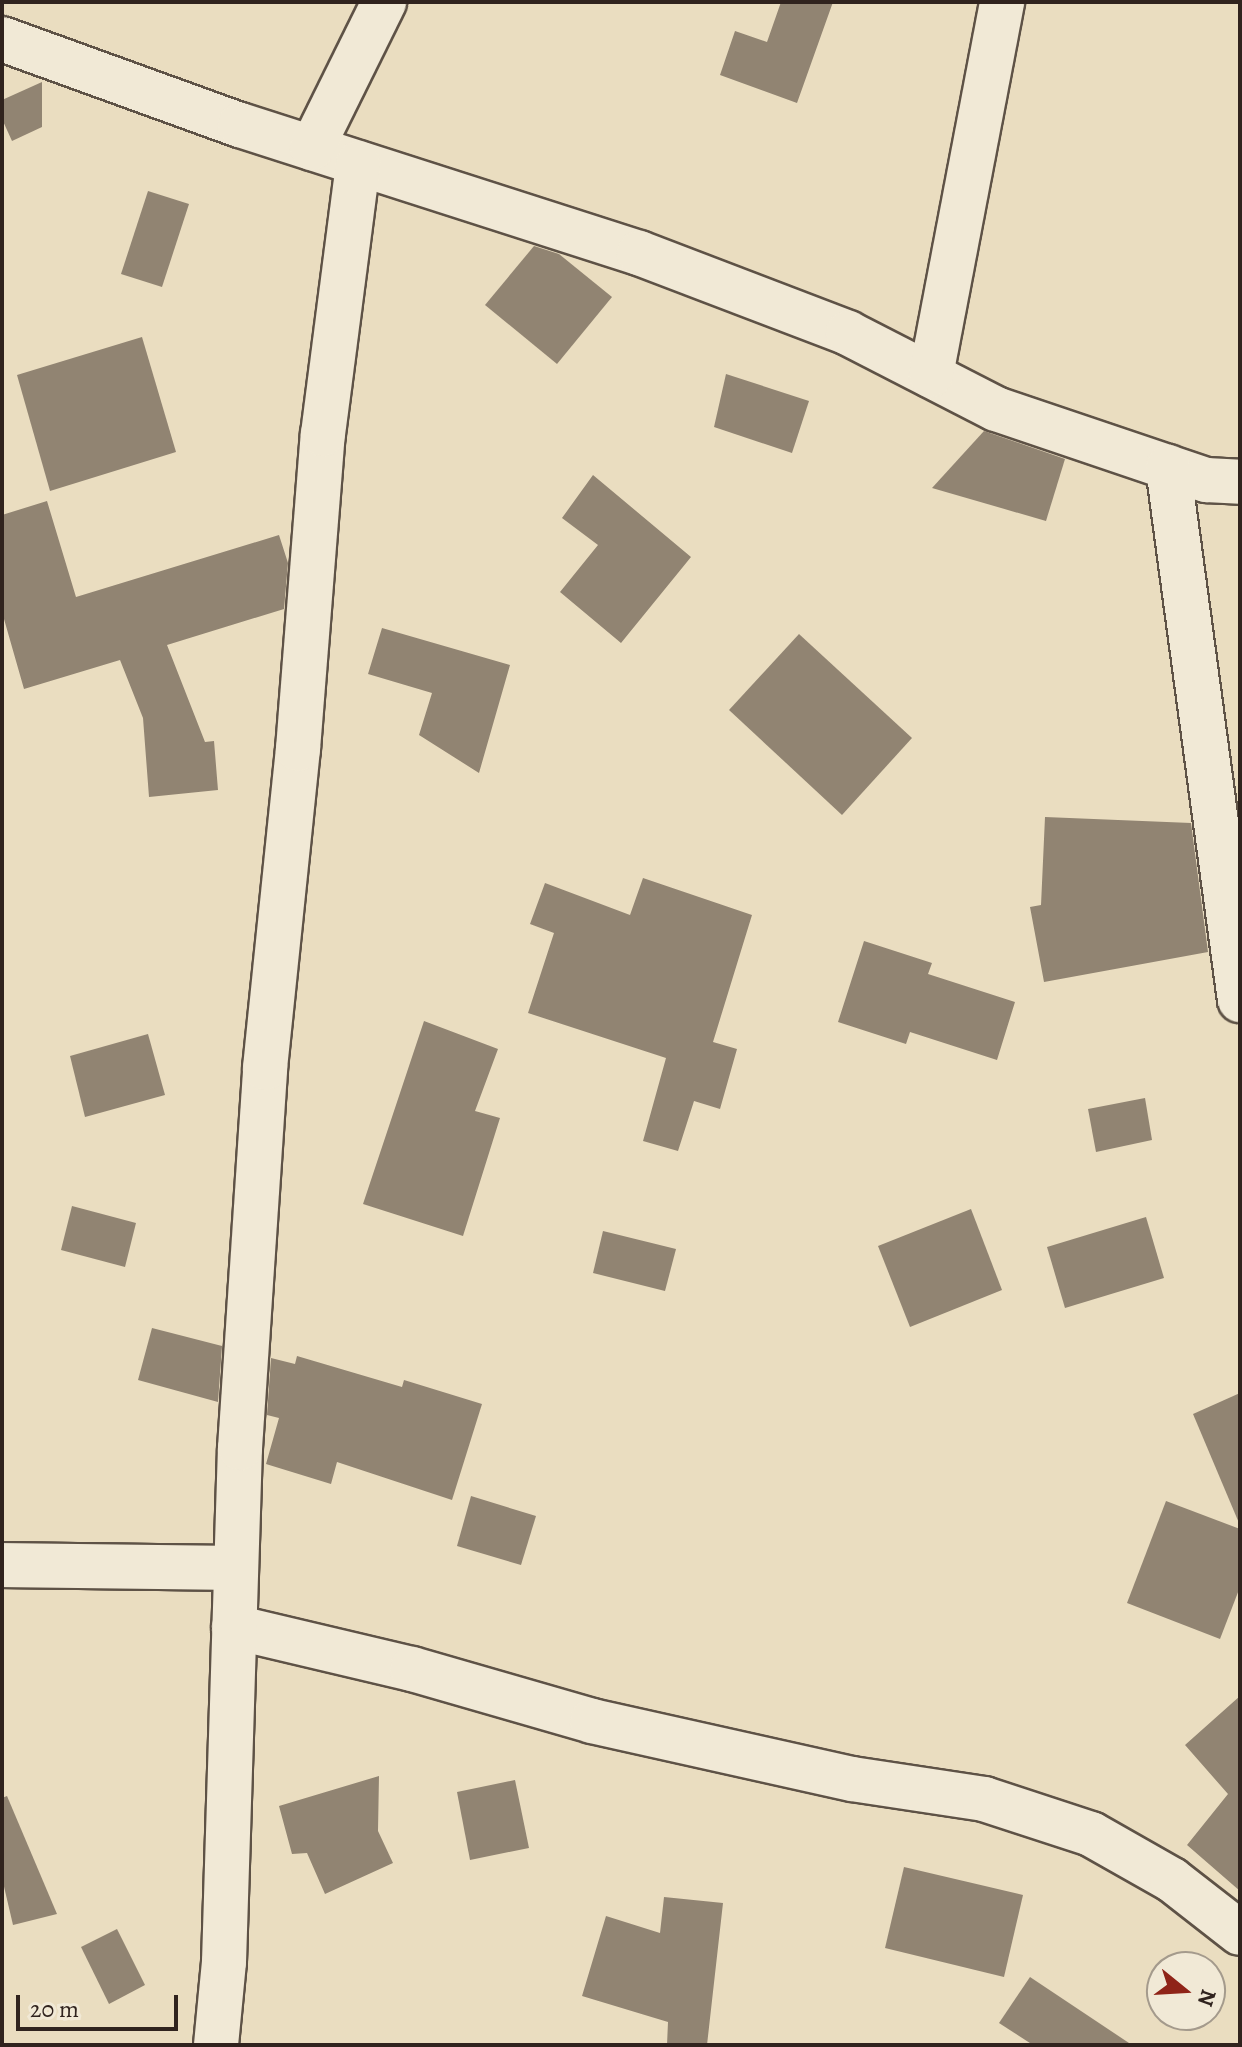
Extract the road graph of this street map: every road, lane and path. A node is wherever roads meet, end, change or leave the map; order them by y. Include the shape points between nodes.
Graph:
1 (384, 2) edge
2 (1002, 2) edge
3 (2, 39) edge
4 (312, 148) junction
5 (358, 163) junction
6 (931, 375) junction
7 (1168, 467) junction
8 (1240, 482) edge
9 (1240, 1000) edge
10 (2, 1565) edge
11 (236, 1568) junction
12 (234, 1627) junction
13 (1240, 1933) edge
14 (216, 2045) edge

1 - 4 street
2 - 6 street
3 - 4 street
4 - 5 street
5 - 6 street via 639,253 848,333
5 - 11 street via 323,434 265,1068
6 - 7 street via 996,409
7 - 8 street via 1206,480
7 - 9 street
10 - 11 street
11 - 12 street
12 - 13 street via 412,1669 592,1721 852,1779 984,1799 1091,1834 1172,1880
12 - 14 street via 224,1962

